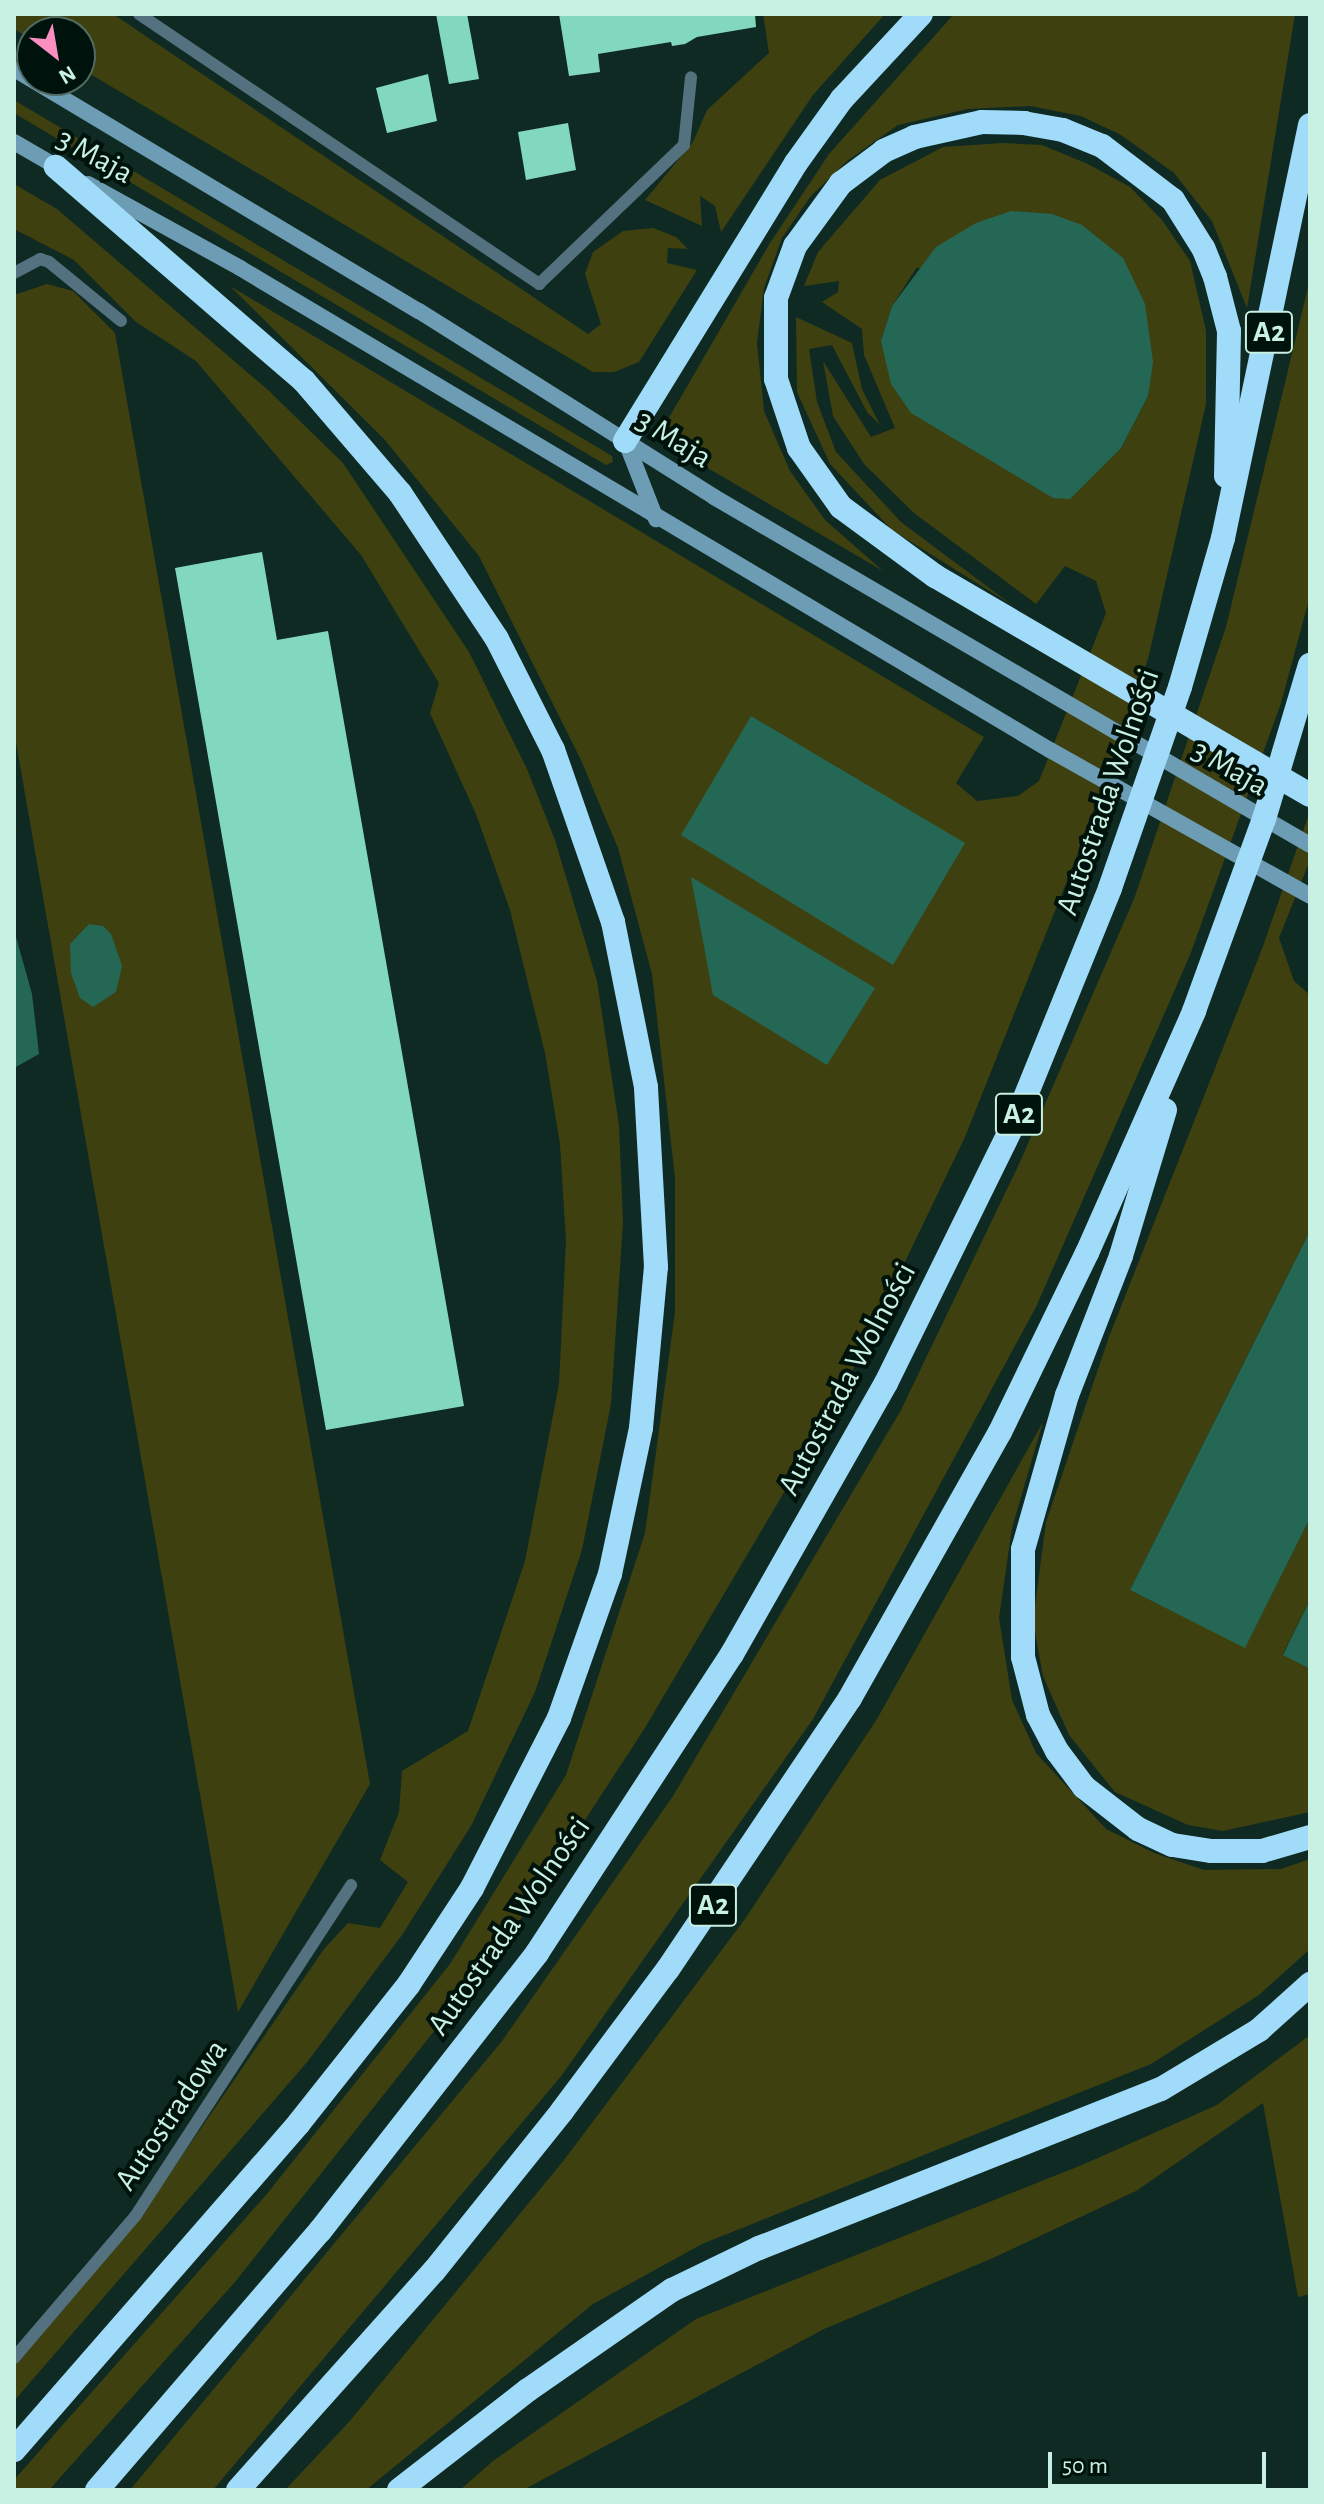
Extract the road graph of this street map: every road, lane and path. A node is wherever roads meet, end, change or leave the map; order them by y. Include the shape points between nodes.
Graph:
1 (139, 14) edge
2 (921, 14) edge
3 (14, 69) edge
4 (691, 77) dead end
5 (1310, 125) edge
6 (14, 142) edge
7 (56, 167) junction
8 (14, 273) edge
9 (121, 321) dead end
10 (625, 441) junction
11 (656, 519) junction
12 (1223, 538) junction
13 (1310, 665) edge
14 (1310, 795) edge
15 (1310, 845) edge
16 (1306, 894) edge
17 (1194, 1011) junction
18 (1310, 1837) edge
19 (351, 1885) dead end
20 (1310, 1984) edge
21 (14, 2358) edge
22 (14, 2450) edge
23 (97, 2490) edge
24 (238, 2490) edge
25 (399, 2490) edge

1 - 4 lane via 539,284 684,145
2 - 10 highway via 842,99 796,163
3 - 10 main road, 3 Maja
5 - 12 highway, Autostrada Wolności / A2
6 - 7 main road, 3 Maja
7 - 11 main road, 3 Maja via 240,268
7 - 22 highway via 304,381 400,493 497,639 553,750 613,922 646,1087 656,1267 641,1428 610,1574 559,1718 472,1888 409,1984 299,2123
8 - 9 lane via 40,259 49,262
10 - 11 main road
10 - 15 main road, 3 Maja via 1066,707
11 - 16 main road, 3 Maja
12 - 14 highway via 1229,331 1203,248 1155,182 1102,146 1063,130 982,122 915,137 884,151 841,183 795,246 776,298 776,379 799,448 822,485 863,527 1083,665
12 - 23 highway, Autostrada Wolności / A2 via 1180,687 1110,888 1018,1115 886,1383 732,1654 537,1953 320,2231
13 - 17 highway, A2 via 1264,819
17 - 18 highway via 1121,1256 1067,1395 1023,1549 1023,1657 1038,1715 1057,1751 1084,1787 1119,1817 1173,1845 1212,1851 1262,1851
17 - 24 highway, A2 via 1087,1253 1000,1432 939,1545 807,1764 668,1969 562,2111 434,2271
19 - 21 lane, Autostradowa via 136,2215
20 - 25 highway via 1259,2030 1161,2089 797,2233 672,2290 528,2390

